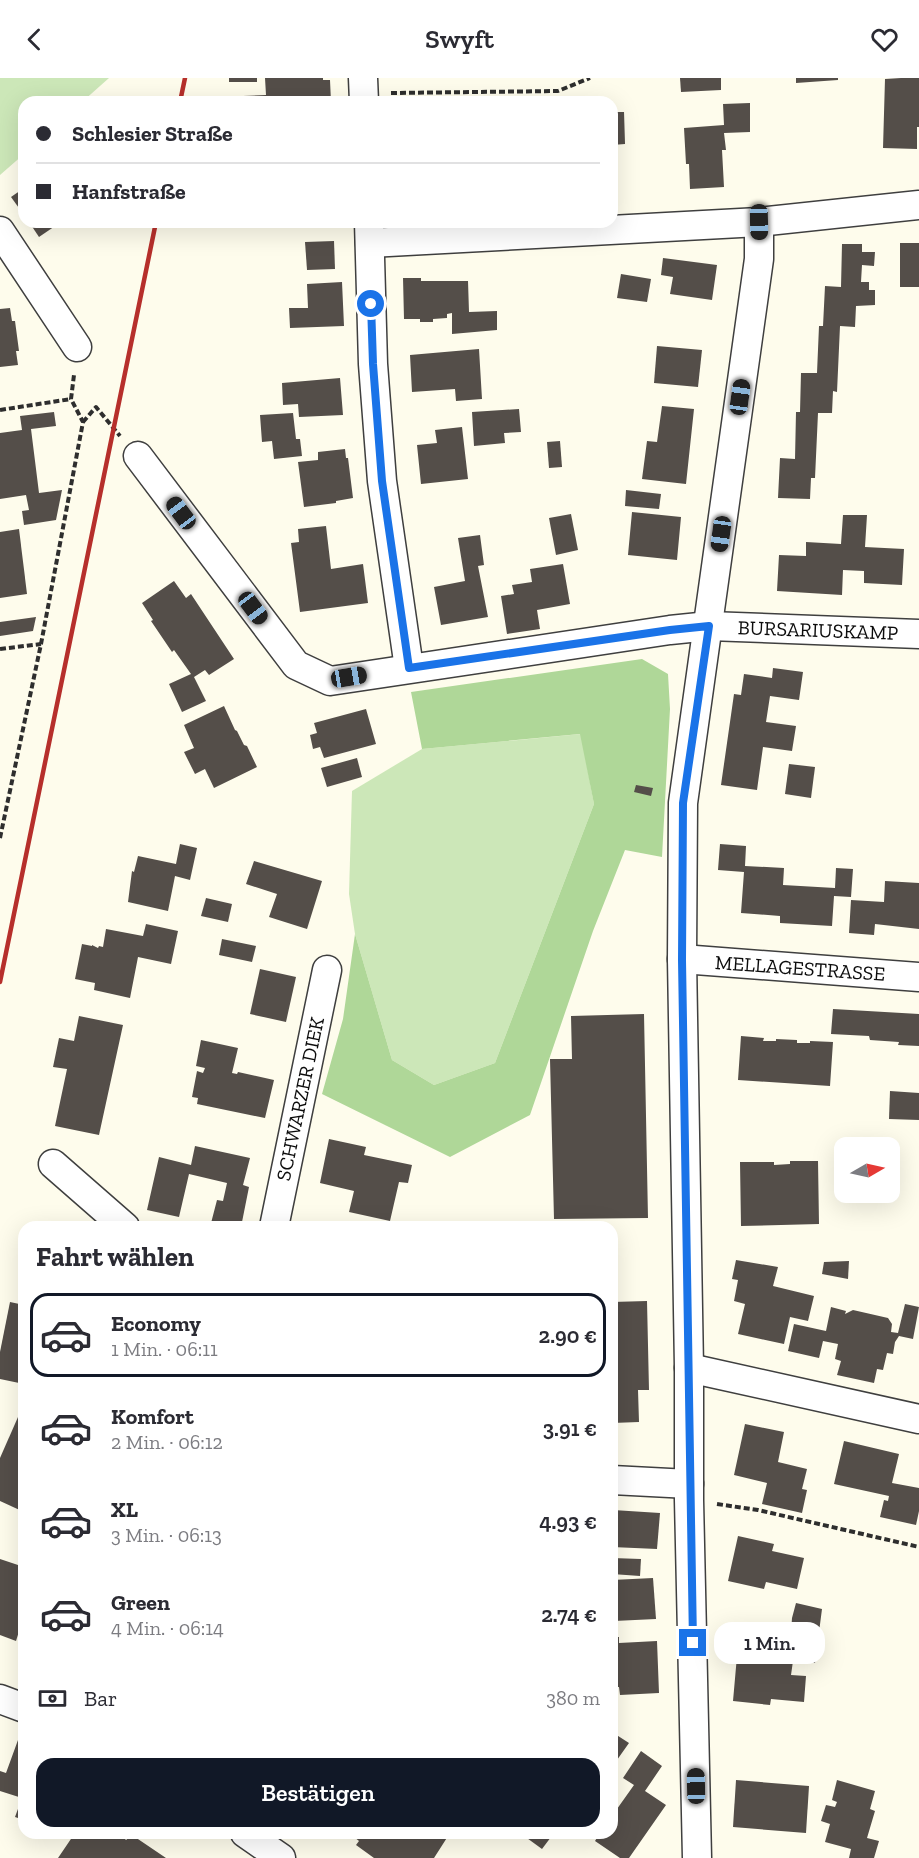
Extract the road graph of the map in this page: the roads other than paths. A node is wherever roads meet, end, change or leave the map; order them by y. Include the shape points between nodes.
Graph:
1 (919, 205) edge
2 (759, 222) junction
3 (618, 226) edge
4 (525, 228) edge
5 (0, 231) edge
6 (369, 232) edge
7 (77, 347) road end
8 (138, 456) road end
9 (709, 626) junction
10 (919, 634) edge
11 (409, 668) junction
12 (682, 960) junction
13 (327, 970) dead end
14 (919, 978) edge
15 (53, 1164) dead end
16 (119, 1221) edge
17 (275, 1221) edge
18 (689, 1368) junction
19 (919, 1419) edge
20 (618, 1481) edge
21 (689, 1492) junction
22 (0, 1699) edge
23 (18, 1706) edge
24 (698, 1858) edge

1 - 2 street
2 - 3 street
2 - 9 street, BURSARIUSKAMP via 759,259
4 - 6 street
5 - 7 street
6 - 11 street via 382,481
8 - 11 street via 296,665 330,681
9 - 10 street, BURSARIUSKAMP
9 - 11 street
9 - 12 street via 683,803
12 - 14 street, MELLAGESTRASSE
12 - 18 street
13 - 17 street, SCHWARZER DIEK
15 - 16 street
18 - 19 street
18 - 21 street
20 - 21 street
21 - 24 street
22 - 23 street

